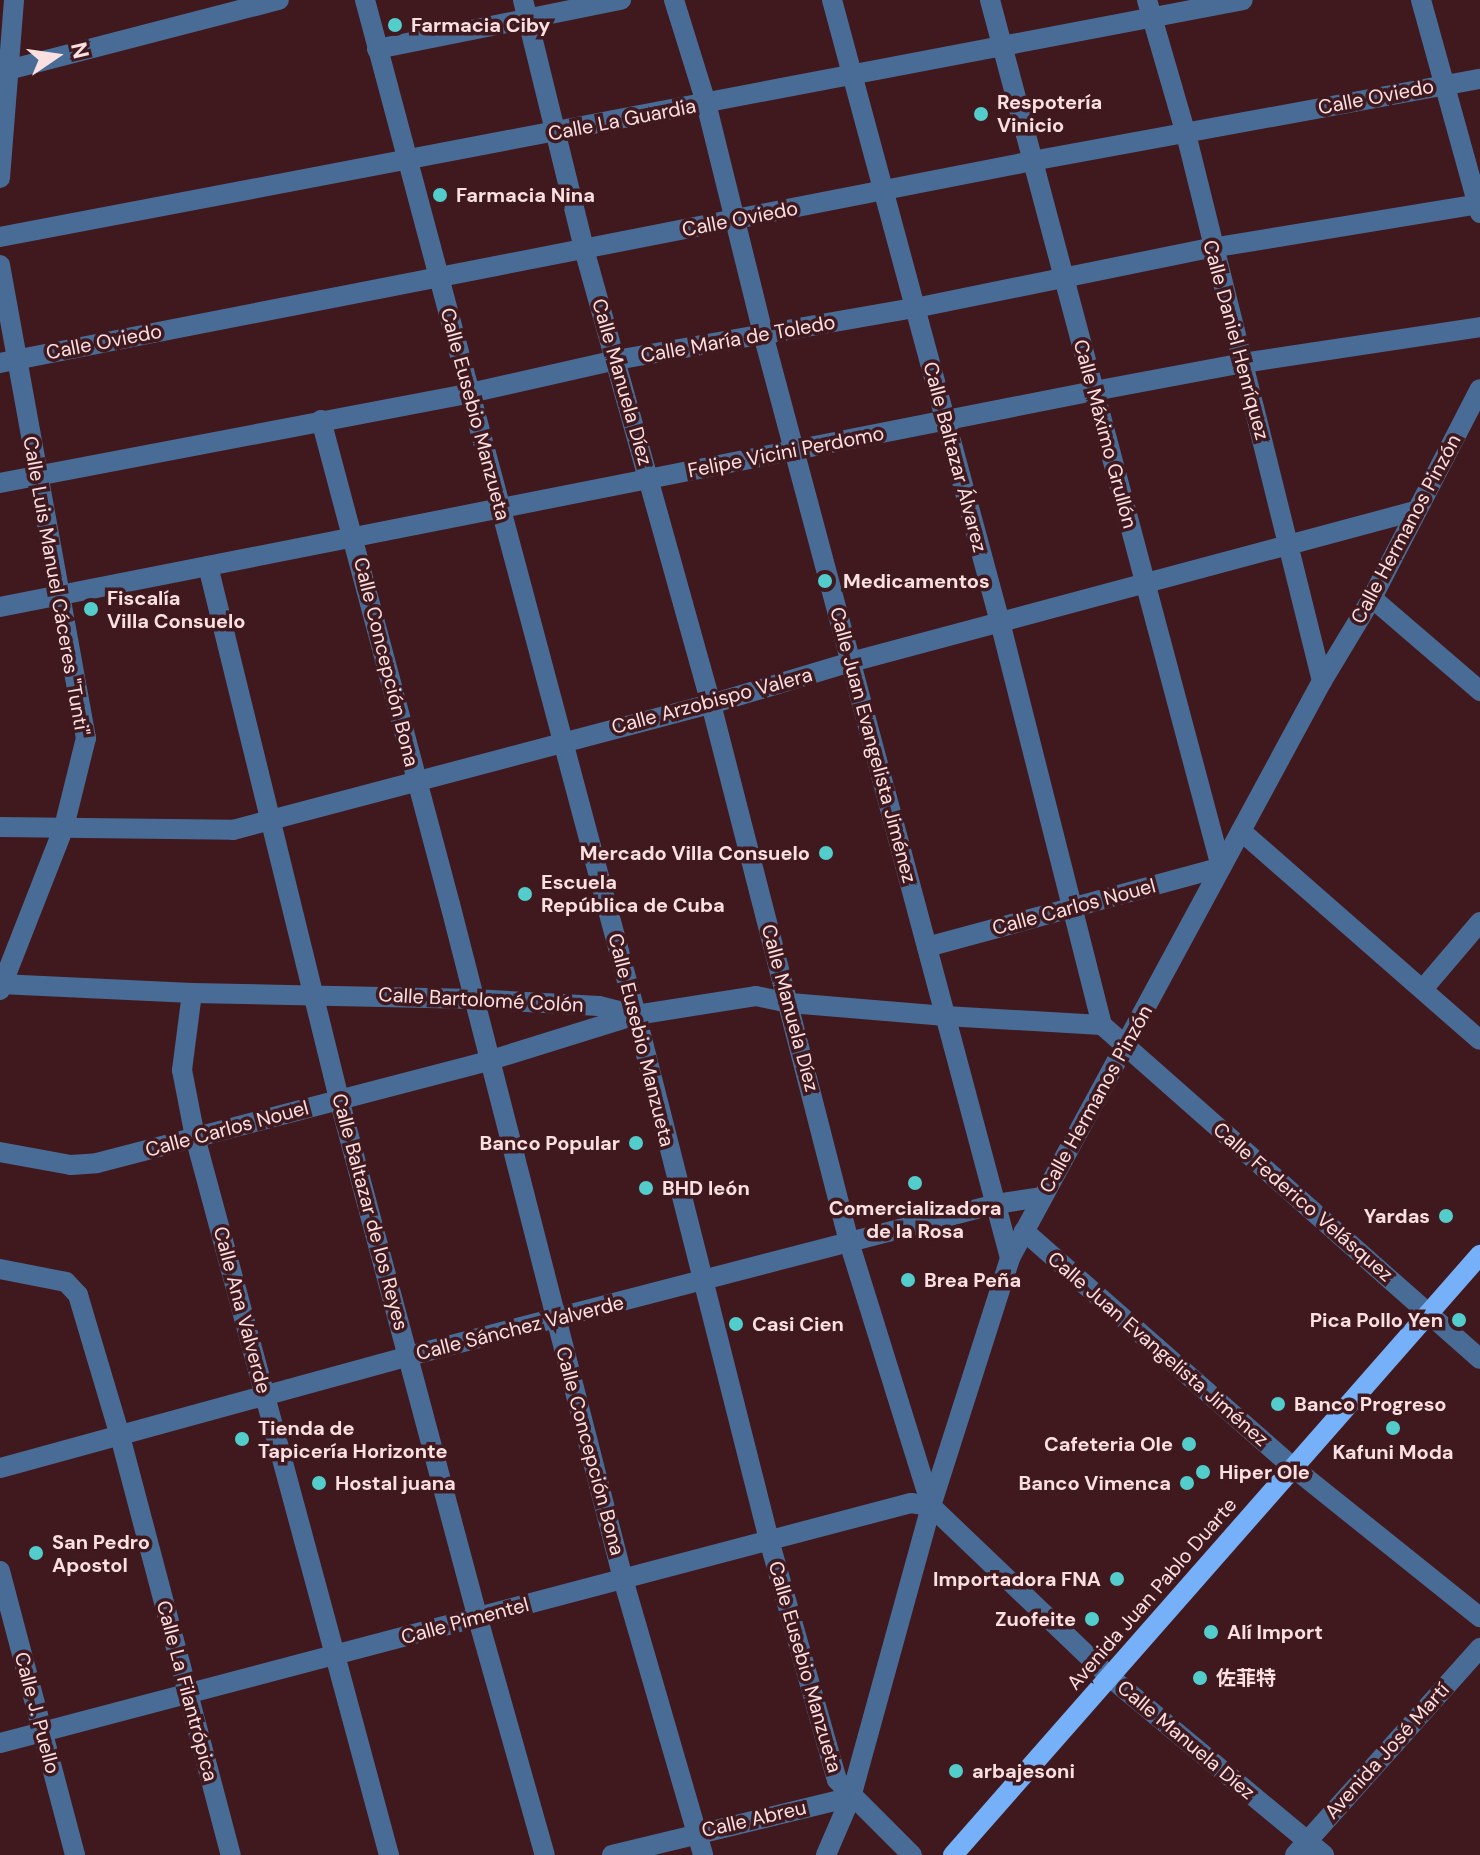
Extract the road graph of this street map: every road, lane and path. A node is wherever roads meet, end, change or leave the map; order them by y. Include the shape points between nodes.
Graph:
1 (14, 0) edge
2 (279, 0) edge
3 (365, 0) edge
4 (621, 0) edge
5 (674, 0) edge
6 (832, 0) edge
7 (990, 0) edge
8 (1243, 0) edge
9 (1421, 0) edge
10 (525, 8) edge
11 (1150, 9) edge
12 (1002, 47) junction
13 (377, 49) junction
14 (4, 71) edge
15 (852, 76) junction
16 (1480, 79) edge
17 (1444, 84) junction
18 (706, 103) junction
19 (558, 133) junction
20 (1186, 134) junction
21 (408, 161) junction
22 (1032, 161) junction
23 (0, 178) edge
24 (884, 191) junction
25 (1479, 207) edge
26 (737, 220) junction
27 (0, 237) edge
28 (1211, 248) junction
29 (584, 249) junction
30 (0, 265) edge
31 (437, 277) junction
32 (1063, 280) junction
33 (915, 308) junction
34 (1480, 327) edge
35 (763, 334) junction
36 (616, 360) junction
37 (8, 361) edge
38 (1243, 363) junction
39 (1480, 389) edge
40 (1094, 391) junction
41 (470, 393) junction
42 (321, 420) junction
43 (947, 423) junction
44 (795, 449) junction
45 (37, 476) junction
46 (649, 478) junction
47 (0, 483) edge
48 (500, 506) junction
49 (1415, 511) junction
50 (354, 536) junction
51 (1290, 546) junction
52 (208, 566) junction
53 (1144, 583) junction
54 (62, 595) junction
55 (1372, 598) junction
56 (0, 607) edge
57 (1000, 622) junction
58 (851, 662) junction
59 (1322, 681) junction
60 (1480, 691) edge
61 (711, 704) junction
62 (562, 741) junction
63 (417, 781) junction
64 (271, 822) junction
65 (0, 827) edge
66 (64, 827) junction
67 (1241, 831) junction
68 (1221, 867) junction
69 (1072, 907) junction
70 (1480, 922) edge
71 (927, 947) junction
72 (1, 986) edge
73 (1423, 989) junction
74 (192, 993) junction
75 (313, 994) junction
76 (474, 999) junction
77 (790, 1003) junction
78 (636, 1015) junction
79 (945, 1016) junction
80 (1102, 1025) junction
81 (1480, 1040) edge
82 (1125, 1046) junction
83 (488, 1061) junction
84 (339, 1099) junction
85 (195, 1137) junction
86 (0, 1152) edge
87 (1042, 1197) junction
88 (996, 1204) junction
89 (1024, 1231) junction
90 (849, 1242) junction
91 (1480, 1255) edge
92 (1010, 1258) junction
93 (0, 1269) edge
94 (701, 1282) junction
95 (1429, 1312) junction
96 (556, 1319) junction
97 (409, 1356) junction
98 (1480, 1359) edge
99 (266, 1395) junction
100 (120, 1436) junction
101 (0, 1468) edge
102 (1295, 1469) junction
103 (931, 1506) junction
104 (769, 1540) junction
105 (1, 1575) edge
106 (623, 1579) junction
107 (1480, 1617) edge
108 (478, 1619) junction
109 (1480, 1648) edge
110 (333, 1655) junction
111 (1111, 1678) junction
112 (188, 1694) junction
113 (41, 1733) junction
114 (0, 1743) edge
115 (851, 1797) junction
116 (697, 1832) junction
117 (1301, 1848) edge
118 (75, 1855) edge
119 (231, 1855) edge
120 (389, 1855) edge
121 (545, 1855) edge
122 (612, 1855) edge
123 (703, 1855) edge
124 (826, 1855) edge
125 (912, 1855) edge
126 (953, 1855) edge
127 (1324, 1855) edge

1 - 14 street
2 - 14 street
3 - 13 street, Calle Eusebio Manzueta
4 - 10 street
5 - 18 street, Calle Juan Evangelista Jiménez
6 - 15 street, Calle Baltazar Álvarez
7 - 12 street, Calle Máximo Grullón
8 - 11 street, Calle La Guardia
9 - 17 street
10 - 13 street
10 - 19 street, Calle Manuela Díez
11 - 12 street, Calle La Guardia
11 - 20 street, Calle Daniel Henríquez
12 - 15 street, Calle La Guardia
12 - 22 street, Calle Máximo Grullón
13 - 21 street, Calle Eusebio Manzueta
14 - 23 street
15 - 18 street, Calle La Guardia
15 - 24 street, Calle Baltazar Álvarez
16 - 17 street, Calle Oviedo
17 - 20 street, Calle Oviedo
17 - 25 street
18 - 19 street, Calle La Guardia
18 - 26 street, Calle Juan Evangelista Jiménez
19 - 21 street, Calle La Guardia
19 - 29 street, Calle Manuela Díez
20 - 22 street, Calle Oviedo
20 - 28 street, Calle Daniel Henríquez
21 - 27 street, Calle La Guardia
21 - 31 street, Calle Eusebio Manzueta
22 - 24 street, Calle Oviedo
22 - 32 street, Calle Máximo Grullón
24 - 26 street, Calle Oviedo
24 - 33 street, Calle Baltazar Álvarez
25 - 28 street, Calle María de Toledo
26 - 29 street, Calle Oviedo
26 - 35 street, Calle Juan Evangelista Jiménez
28 - 32 street, Calle María de Toledo
28 - 38 street, Calle Daniel Henríquez
29 - 31 street, Calle Oviedo
29 - 36 street, Calle Manuela Díez
30 - 37 street, Calle Luis Manuel Cáceres "Tunti"
31 - 37 street, Calle Oviedo
31 - 41 street, Calle Eusebio Manzueta
32 - 33 street, Calle María de Toledo
32 - 40 street, Calle Máximo Grullón
33 - 35 street, Calle María de Toledo
33 - 43 street, Calle Baltazar Álvarez
34 - 38 street, Felipe Vicini Perdomo
35 - 36 street, Calle María de Toledo
35 - 44 street, Calle Juan Evangelista Jiménez
36 - 41 street, Calle María de Toledo
36 - 46 street, Calle Manuela Díez
37 - 45 street, Calle Luis Manuel Cáceres "Tunti"
38 - 40 street, Felipe Vicini Perdomo
38 - 51 street, Calle Daniel Henríquez
39 - 49 street, Calle Hermanos Pinzón
40 - 43 street, Felipe Vicini Perdomo
40 - 53 street, Calle Máximo Grullón
41 - 42 street, Calle María de Toledo
41 - 48 street, Calle Eusebio Manzueta
42 - 45 street, Calle María de Toledo
42 - 50 street, Calle Concepción Bona
43 - 44 street, Felipe Vicini Perdomo
43 - 57 street, Calle Baltazar Álvarez
44 - 46 street, Felipe Vicini Perdomo
44 - 58 street, Calle Juan Evangelista Jiménez
45 - 47 street, Calle María de Toledo
45 - 54 street, Calle Luis Manuel Cáceres "Tunti"
46 - 48 street, Felipe Vicini Perdomo
46 - 61 street, Calle Manuela Díez
48 - 50 street, Felipe Vicini Perdomo
48 - 62 street, Calle Eusebio Manzueta
49 - 51 street, Calle Arzobispo Valera
49 - 55 street, Calle Hermanos Pinzón
50 - 52 street, Felipe Vicini Perdomo
50 - 63 street, Calle Concepción Bona
51 - 53 street, Calle Arzobispo Valera
51 - 59 street, Calle Daniel Henríquez
52 - 54 street, Felipe Vicini Perdomo
52 - 64 street, Calle Baltazar de los Reyes
53 - 57 street, Calle Arzobispo Valera
53 - 68 street, Calle Máximo Grullón
54 - 56 street, Felipe Vicini Perdomo
54 - 66 street, Calle Luis Manuel Cáceres "Tunti" via 86,738
55 - 59 street, Calle Hermanos Pinzón
55 - 60 street
57 - 58 street, Calle Arzobispo Valera
57 - 69 street, Calle Baltazar Álvarez
58 - 61 street, Calle Arzobispo Valera
58 - 71 street, Calle Juan Evangelista Jiménez
59 - 67 street, Calle Hermanos Pinzón
61 - 62 street, Calle Arzobispo Valera
61 - 77 street, Calle Manuela Díez
62 - 63 street, Calle Arzobispo Valera
62 - 78 street, Calle Eusebio Manzueta
63 - 64 street, Calle Arzobispo Valera
63 - 76 street, Calle Concepción Bona
64 - 66 street, Calle Arzobispo Valera via 222,833
64 - 75 street, Calle Baltazar de los Reyes
65 - 66 street, Calle Arzobispo Valera
66 - 72 street, Calle Luis Manuel Cáceres "Tunti"
67 - 68 street, Calle Hermanos Pinzón
67 - 73 street
68 - 69 street, Calle Carlos Nouel
68 - 82 street, Calle Hermanos Pinzón
69 - 71 street, Calle Carlos Nouel
69 - 80 street, Calle Baltazar Álvarez
70 - 73 street
71 - 79 street, Calle Juan Evangelista Jiménez
72 - 74 street, Calle Bartolomé Colón
73 - 81 street
74 - 75 street, Calle Bartolomé Colón
74 - 85 street, Calle Ana Valverde via 182,1070
75 - 76 street, Calle Bartolomé Colón
75 - 84 street, Calle Baltazar de los Reyes
76 - 78 street, Calle Bartolomé Colón via 599,1006
76 - 83 street, Calle Concepción Bona
77 - 78 street, Calle Bartolomé Colón via 742,995
77 - 79 street, Calle Bartolomé Colón
77 - 90 street, Calle Manuela Díez
78 - 83 street, Calle Carlos Nouel
78 - 94 street, Calle Eusebio Manzueta
79 - 80 street, Calle Bartolomé Colón
79 - 88 street, Calle Juan Evangelista Jiménez
80 - 82 street
82 - 87 street, Calle Hermanos Pinzón
82 - 95 street, Calle Federico Velásquez
83 - 84 street, Calle Carlos Nouel
83 - 96 street, Calle Concepción Bona
84 - 85 street, Calle Carlos Nouel
84 - 97 street, Calle Baltazar de los Reyes
85 - 86 street, Calle Carlos Nouel via 86,1165
85 - 99 street, Calle Ana Valverde
87 - 88 street, Calle Sánchez Valverde
87 - 89 street, Calle Hermanos Pinzón
88 - 90 street, Calle Sánchez Valverde
88 - 92 street, Calle Juan Evangelista Jiménez
89 - 92 street, Calle Hermanos Pinzón
89 - 102 street, Calle Juan Evangelista Jiménez
90 - 94 street, Calle Sánchez Valverde
90 - 103 street, Calle Manuela Díez
91 - 95 main road, Avenida Juan Pablo Duarte
92 - 103 street, Calle Hermanos Pinzón
93 - 100 street, Calle La Filantrópica via 66,1282 78,1295
94 - 96 street, Calle Sánchez Valverde
94 - 104 street, Calle Eusebio Manzueta
95 - 98 street, Calle Federico Velásquez
95 - 102 main road, Avenida Juan Pablo Duarte
96 - 97 street, Calle Sánchez Valverde
96 - 106 street, Calle Concepción Bona
97 - 99 street, Calle Sánchez Valverde
97 - 108 street, Calle Baltazar de los Reyes
99 - 100 street, Calle Sánchez Valverde
99 - 110 street, Calle Ana Valverde
100 - 101 street, Calle Sánchez Valverde
100 - 112 street, Calle La Filantrópica
102 - 107 street, Calle Juan Evangelista Jiménez
102 - 111 main road, Avenida Juan Pablo Duarte
103 - 104 street, Calle Pimentel via 911,1503
103 - 111 street, Calle Manuela Díez
103 - 115 street, Calle Hermanos Pinzón
104 - 106 street, Calle Pimentel
104 - 115 street, Calle Eusebio Manzueta via 837,1780
105 - 113 street, Calle J. Puello
106 - 108 street, Calle Pimentel
106 - 116 street, Calle Concepción Bona
108 - 110 street, Calle Pimentel
108 - 121 street, Calle Baltazar de los Reyes
109 - 117 street, Avenida José Martí
110 - 112 street, Calle Pimentel
110 - 120 street, Calle Ana Valverde
111 - 117 street, Calle Manuela Díez
111 - 126 main road, Avenida Juan Pablo Duarte
112 - 113 street, Calle Pimentel
112 - 119 street, Calle La Filantrópica
113 - 114 street, Calle Pimentel
113 - 118 street, Calle J. Puello
115 - 116 street, Calle Abreu
115 - 124 street, Calle Hermanos Pinzón
115 - 125 street, Calle Eusebio Manzueta
116 - 122 street, Calle Abreu
116 - 123 street, Calle Concepción Bona
117 - 127 street, Calle Manuela Díez

